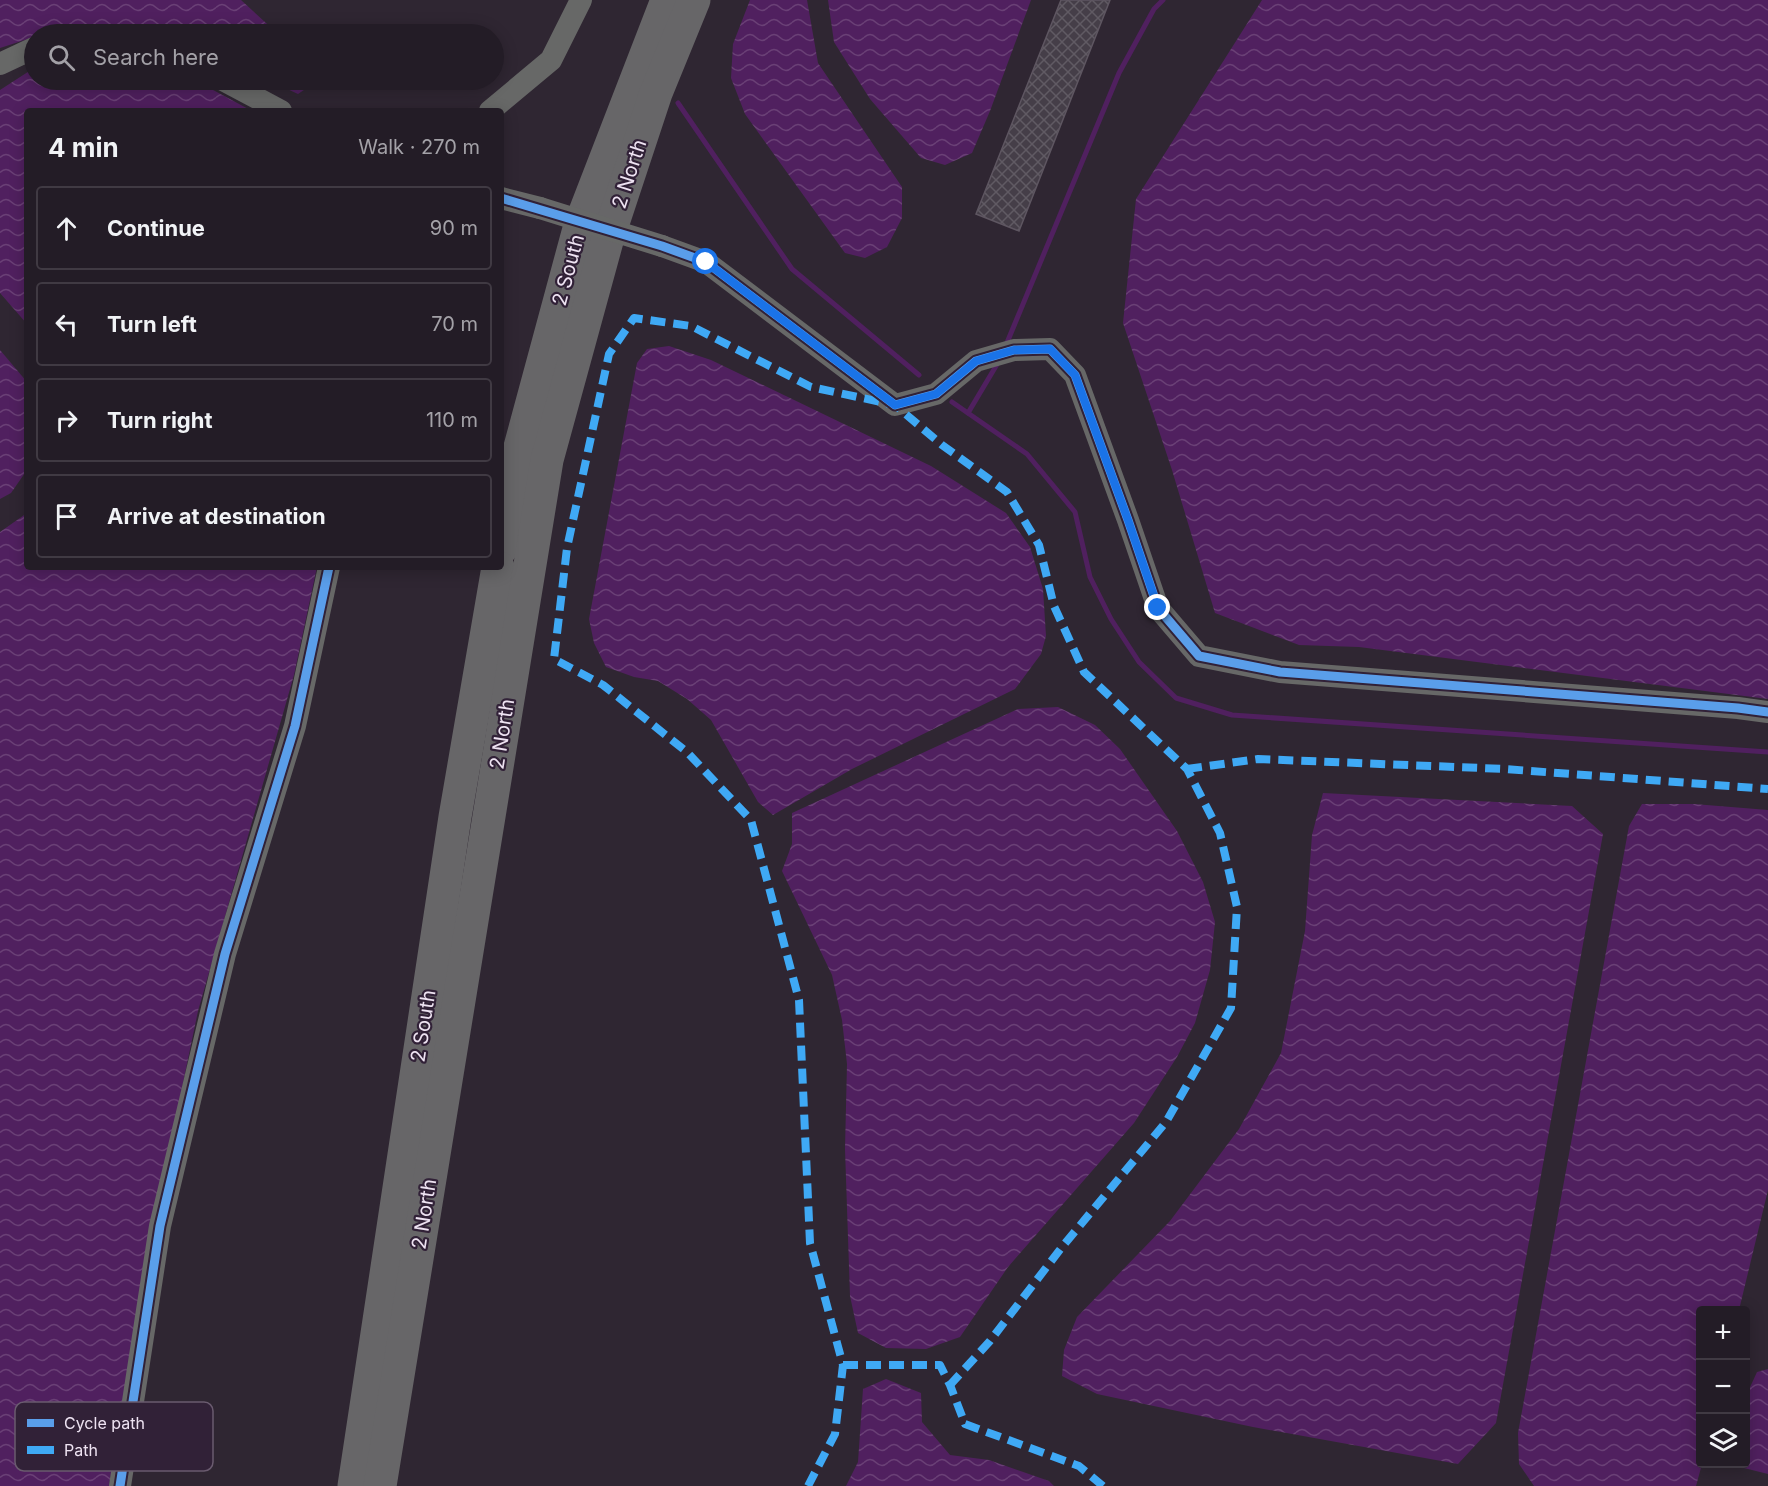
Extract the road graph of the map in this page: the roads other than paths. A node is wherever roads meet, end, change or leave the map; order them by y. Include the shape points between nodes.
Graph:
1 (581, 0) edge
2 (667, 0) edge
3 (694, 0) edge
4 (24, 53) edge
5 (0, 64) edge
6 (242, 90) edge
7 (275, 108) edge
8 (494, 108) edge
9 (504, 199) edge
10 (504, 532) edge
11 (328, 570) edge
12 (497, 570) edge
13 (1768, 712) edge
14 (133, 1402) edge
15 (122, 1471) edge
16 (120, 1486) edge
17 (354, 1486) edge
18 (380, 1486) edge

1 - 8 street via 552,60
2 - 10 highway, 2 South via 580,225 517,458
3 - 18 highway, 2 North via 656,93 607,241 547,460
4 - 5 street
6 - 7 street
9 - 13 street, bridge via 706,262 895,405 936,394 976,361 1014,350 1050,349 1075,375 1158,608 1199,656 1280,672
11 - 14 street via 295,726 225,954 160,1226
12 - 17 highway, 2 South via 455,817
15 - 16 street

